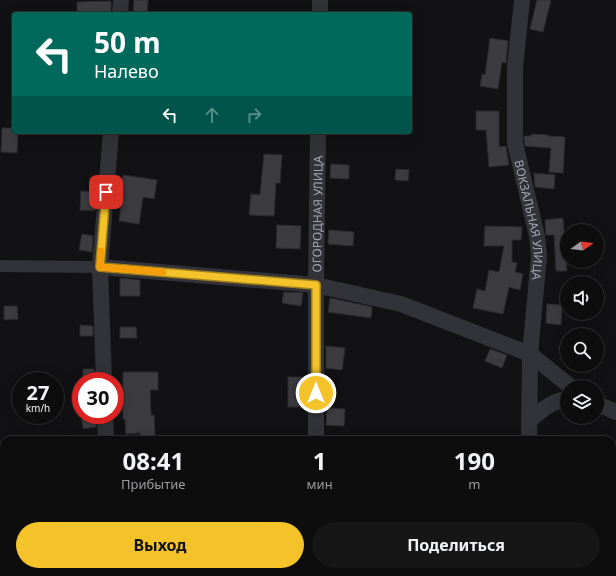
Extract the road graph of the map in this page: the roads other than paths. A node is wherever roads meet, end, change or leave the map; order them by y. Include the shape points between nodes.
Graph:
1 (121, 0) edge
2 (320, 0) edge
3 (522, 0) edge
4 (120, 12) edge
5 (320, 12) edge
6 (111, 134) edge
7 (318, 134) edge
8 (0, 266) edge
9 (100, 267) junction
10 (316, 285) junction
11 (530, 354) junction
12 (104, 372) edge
13 (562, 380) edge
14 (560, 400) edge
15 (604, 407) edge
16 (616, 412) edge
17 (529, 421) junction
18 (105, 424) edge
19 (106, 436) edge
20 (316, 436) edge
21 (529, 436) edge

1 - 4 street
2 - 5 street
3 - 11 street, ВОКЗАЛЬНАЯ УЛИЦА via 515,68 515,144 537,236 539,256
6 - 9 street
7 - 10 street, ОГОРОДНАЯ УЛИЦА
8 - 9 street
9 - 10 street
9 - 12 street
10 - 11 street via 401,304
10 - 20 street, ОГОРОДНАЯ УЛИЦА
11 - 13 street
11 - 17 street, ВОКЗАЛЬНАЯ УЛИЦА
14 - 17 street via 544,408
15 - 16 street
17 - 21 street, ВОКЗАЛЬНАЯ УЛИЦА
18 - 19 street

